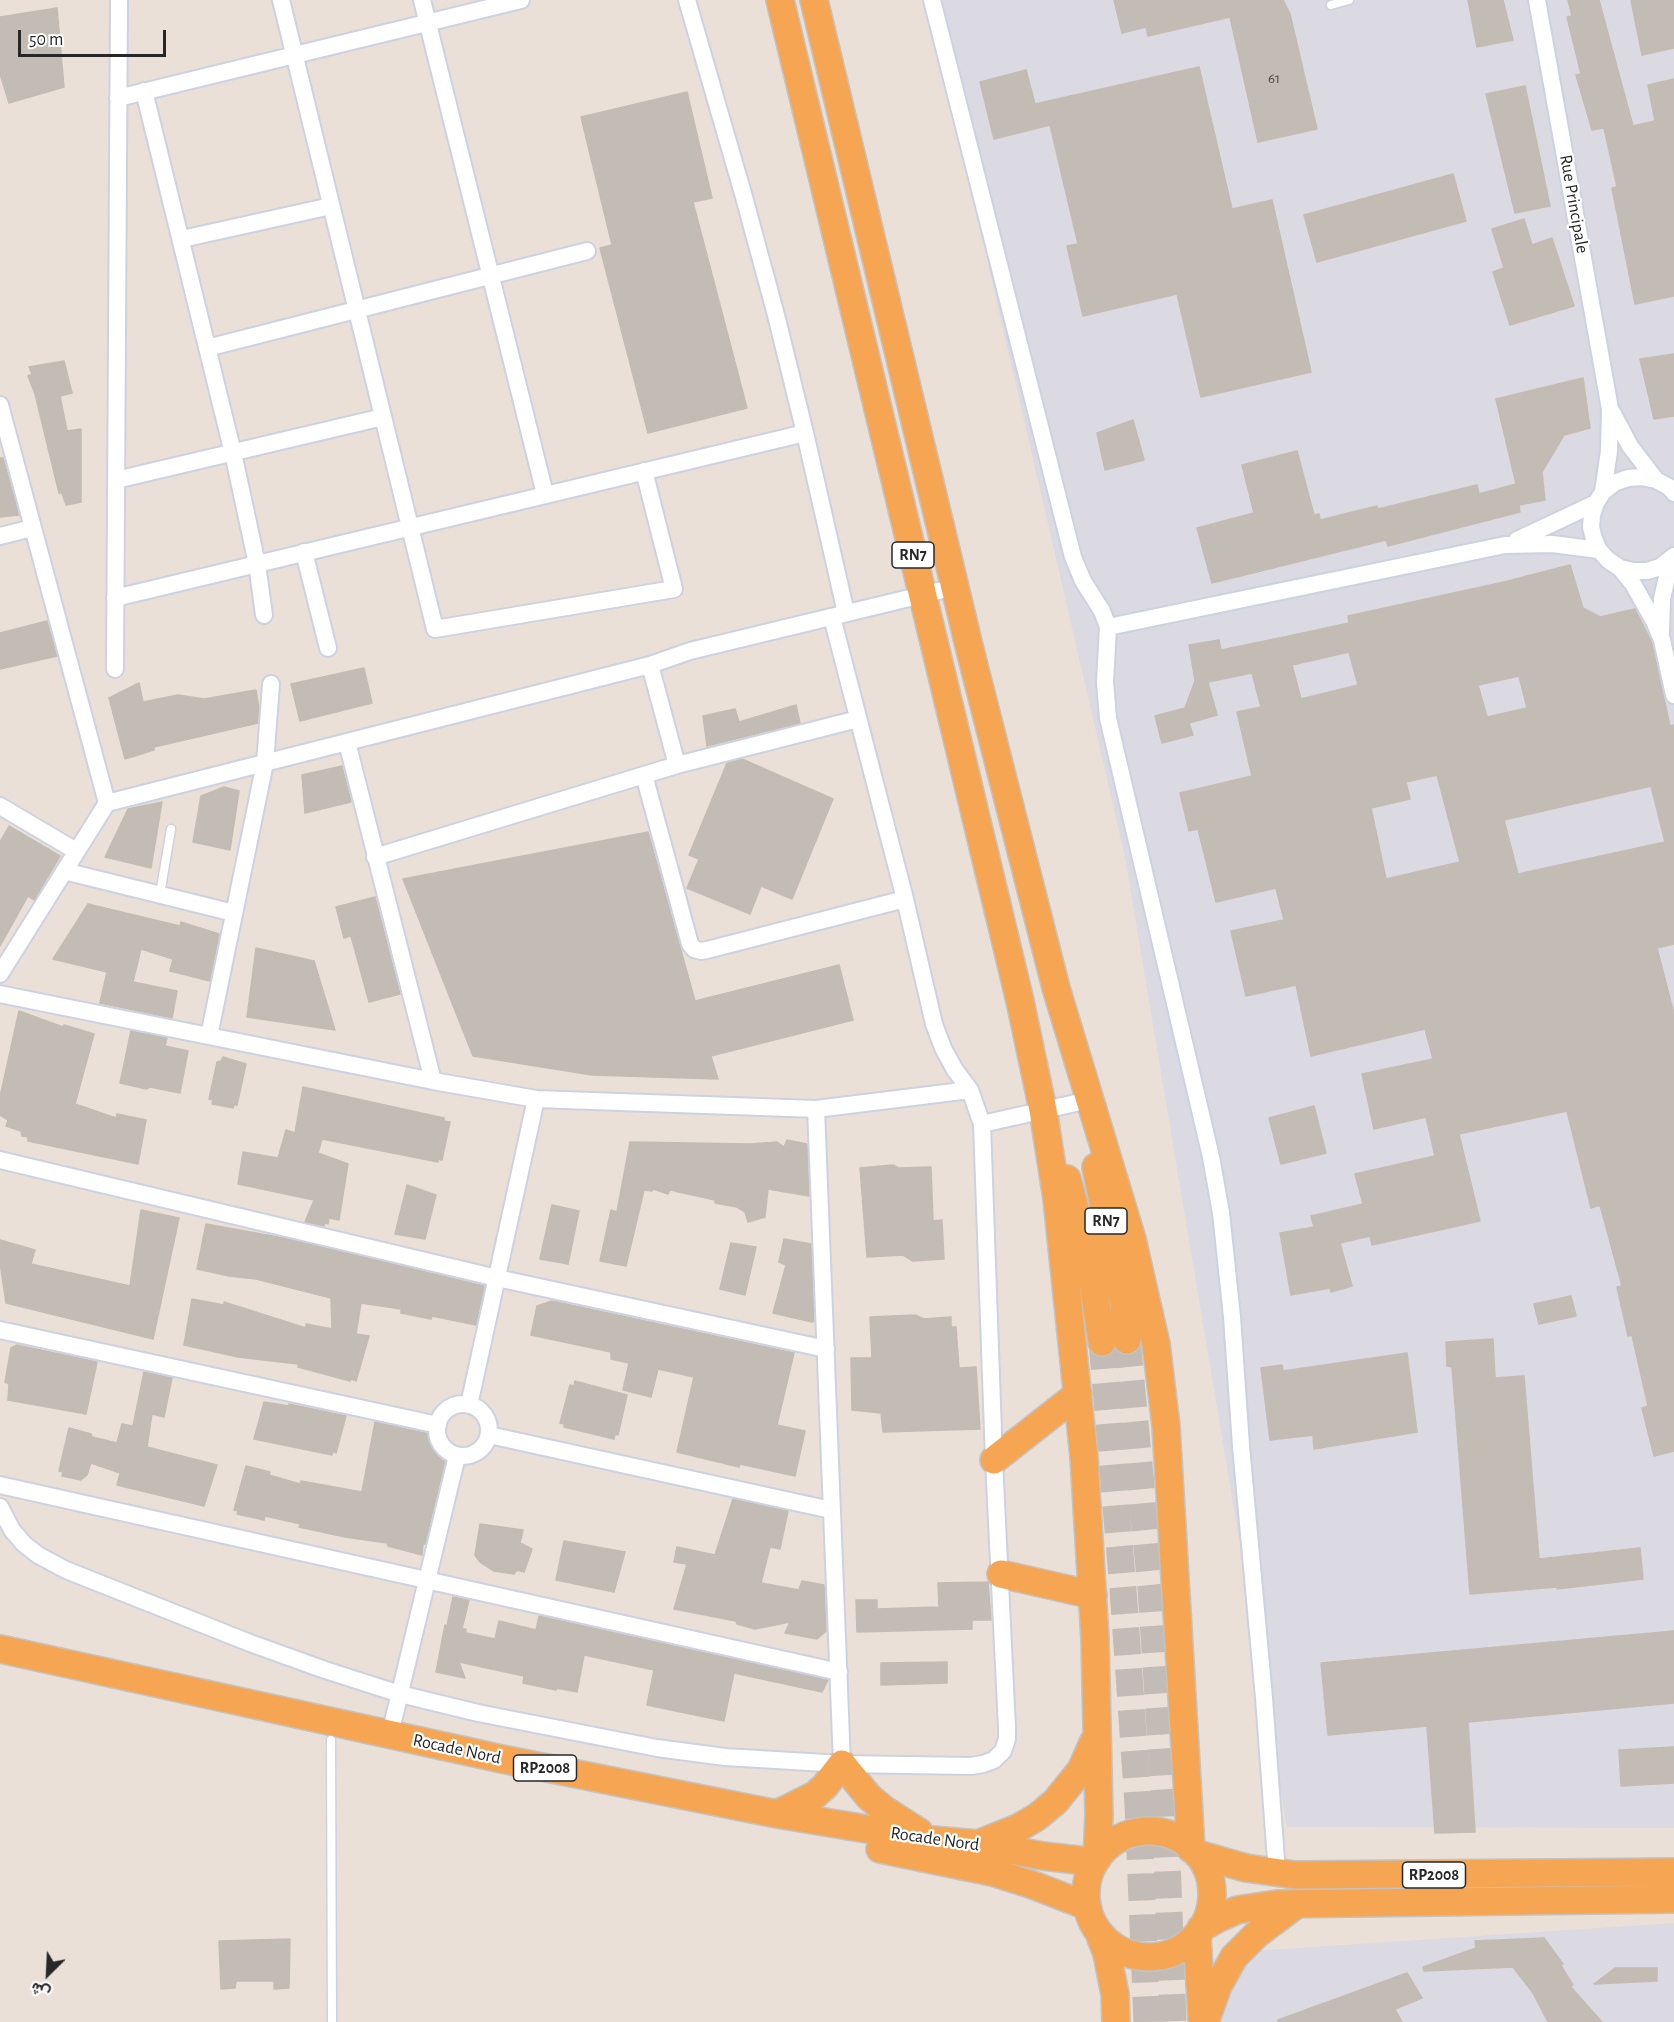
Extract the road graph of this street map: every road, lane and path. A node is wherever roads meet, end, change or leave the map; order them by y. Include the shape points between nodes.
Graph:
1 (119, 0) edge
2 (281, 0) edge
3 (422, 0) edge
4 (521, 0) edge
5 (687, 0) edge
6 (780, 0) edge
7 (814, 0) edge
8 (932, 0) edge
9 (1349, 0) edge
10 (1537, 0) edge
11 (1330, 5) dead end
12 (428, 23) junction
13 (295, 55) junction
14 (144, 91) junction
15 (118, 98) junction
16 (332, 206) junction
17 (182, 239) junction
18 (587, 251) dead end
19 (491, 275) junction
20 (357, 310) junction
21 (207, 348) junction
22 (0, 405) edge
23 (1610, 409) junction
24 (383, 417) junction
25 (805, 433) junction
26 (233, 453) junction
27 (644, 471) junction
28 (116, 480) junction
29 (1668, 487) edge
30 (545, 494) junction
31 (1600, 498) junction
32 (410, 527) junction
33 (32, 528) junction
34 (0, 536) edge
35 (1505, 545) junction
36 (1599, 550) junction
37 (304, 552) junction
38 (1673, 558) edge
39 (257, 564) junction
40 (1620, 568) junction
41 (955, 587) junction
42 (922, 595) junction
43 (115, 598) junction
44 (264, 615) dead end
45 (839, 615) junction
46 (1108, 627) junction
47 (1662, 640) junction
48 (328, 648) dead end
49 (650, 665) junction
50 (115, 669) dead end
51 (271, 684) dead end
52 (1674, 695) edge
53 (858, 719) junction
54 (346, 742) junction
55 (265, 763) junction
56 (677, 765) junction
57 (644, 775) junction
58 (107, 803) junction
59 (0, 806) edge
60 (171, 829) dead end
61 (76, 851) junction
62 (375, 857) junction
63 (64, 871) junction
64 (160, 894) junction
65 (905, 899) junction
66 (234, 913) junction
67 (5, 956) edge
68 (0, 974) edge
69 (0, 994) edge
70 (209, 1036) junction
71 (434, 1081) junction
72 (970, 1090) junction
73 (536, 1099) junction
74 (1089, 1100) junction
75 (816, 1109) junction
76 (1043, 1110) junction
77 (982, 1124) junction
78 (0, 1160) edge
79 (497, 1278) junction
80 (0, 1330) edge
81 (826, 1349) junction
82 (1078, 1394) junction
83 (469, 1405) junction
84 (438, 1425) junction
85 (489, 1435) junction
86 (457, 1456) junction
87 (994, 1460) junction
88 (0, 1485) edge
89 (0, 1507) edge
90 (831, 1510) junction
91 (1001, 1574) junction
92 (428, 1580) junction
93 (1093, 1595) junction
94 (0, 1649) edge
95 (0, 1668) edge
96 (839, 1672) junction
97 (400, 1694) junction
98 (1097, 1731) junction
99 (390, 1734) junction
100 (331, 1740) junction
101 (842, 1764) junction
102 (777, 1814) junction
103 (932, 1840) junction
104 (978, 1844) junction
105 (1194, 1851) junction
106 (1096, 1861) junction
107 (1674, 1872) edge
108 (1277, 1873) junction
109 (1674, 1899) edge
110 (1297, 1904) junction
111 (1087, 1906) junction
112 (1199, 1932) junction
113 (1099, 1933) junction
114 (332, 2022) edge
115 (1116, 2022) edge
116 (1204, 2022) edge

1 - 15 street
2 - 13 street
3 - 12 street
4 - 12 street
5 - 25 street via 744,197
6 - 42 highway, RN7
7 - 41 highway, RN7
8 - 46 street via 1070,545
9 - 11 lane
10 - 23 street, Rue Principale
12 - 13 street
12 - 19 street
13 - 14 street
13 - 16 street
14 - 15 street
14 - 17 street
15 - 28 street
16 - 17 street
16 - 20 street
17 - 21 street
18 - 19 street
19 - 20 street
19 - 30 street
20 - 21 street
20 - 24 street
21 - 26 street
22 - 33 street
23 - 29 street, Rue Principale via 1630,446
23 - 31 street, Rue Principale via 1609,451
24 - 26 street
24 - 32 street
25 - 27 street
25 - 45 street
26 - 28 street
26 - 39 street
27 - 30 street
27 - 32 street via 674,589 435,629
28 - 43 street
29 - 31 street via 1642,477 1628,478 1614,483
30 - 32 street
31 - 35 street via 1551,526
31 - 36 street, Rue Principale via 1591,527
32 - 37 street
33 - 34 street
33 - 58 street
35 - 36 street via 1552,544
35 - 46 street
36 - 40 street
37 - 39 street
37 - 48 street
38 - 40 street via 1647,571
38 - 47 street via 1662,599
39 - 43 street
39 - 44 street
40 - 47 street via 1644,602
41 - 42 street
41 - 74 highway, RN7 via 1056,987
42 - 45 street
42 - 76 highway, RN7
43 - 50 street
45 - 49 street via 690,651
45 - 53 street
46 - 108 street via 1108,718 1221,1213 1233,1317
47 - 52 street
49 - 54 street
49 - 56 street
51 - 55 street
53 - 56 street
53 - 65 street
54 - 55 street
54 - 62 street
55 - 58 street
55 - 66 street
56 - 57 street
57 - 62 street
57 - 65 street via 694,949 707,950
58 - 61 street
59 - 61 street
60 - 64 lane
61 - 63 street
62 - 71 street
63 - 64 street
63 - 67 street
64 - 66 street
65 - 72 street via 934,1024 943,1048
66 - 70 street
67 - 68 street
69 - 70 street
70 - 71 street
71 - 73 street
72 - 75 street
72 - 77 street
73 - 75 street
73 - 79 street
74 - 76 street
74 - 76 highway, RN7 via 1099,1188 1124,1303 1115,1341 1093,1284 1081,1226
74 - 105 highway via 1132,1239 1162,1386
75 - 81 street
76 - 77 street
76 - 82 highway via 1057,1199
77 - 87 street
78 - 79 street
79 - 81 street
79 - 83 street
80 - 84 street
81 - 90 street
82 - 87 highway
82 - 93 highway
83 - 84 street via 446,1411
83 - 85 street via 487,1419
84 - 86 street via 439,1441
85 - 86 street via 474,1454
85 - 90 street
86 - 92 street
87 - 91 street
88 - 92 street
89 - 97 street via 24,1544 59,1566 250,1643
90 - 96 street
91 - 93 highway
91 - 101 street via 1007,1739 1003,1751 994,1760 971,1766
92 - 96 street
92 - 97 street
93 - 98 highway
94 - 99 highway, Rocade Nord / RP2008
95 - 100 highway, Rocade Nord / RP2008
96 - 101 street
97 - 99 street
97 - 101 street via 657,1748 725,1757
98 - 104 highway via 1081,1770 1055,1802 1018,1828
98 - 106 highway
99 - 102 highway, Rocade Nord / RP2008
100 - 111 highway, Rocade Nord / RP2008 via 961,1865 1033,1885
100 - 114 lane
101 - 102 highway via 815,1795
101 - 103 highway via 868,1797
102 - 103 highway, Rocade Nord / RP2008
103 - 104 highway, Rocade Nord / RP2008
104 - 106 highway, Rocade Nord / RP2008
105 - 106 highway via 1173,1837 1143,1832 1115,1841
105 - 108 highway, RP2008 via 1229,1864
105 - 112 highway via 1205,1868 1211,1899
106 - 111 highway via 1088,1876
107 - 108 highway, RP2008 via 1338,1876
109 - 110 highway, RP2008
110 - 112 highway, RP2008 via 1237,1910
110 - 116 highway via 1234,1957
111 - 113 highway
112 - 113 highway via 1180,1949 1152,1957 1122,1951
112 - 116 highway
113 - 115 highway via 1115,1994

